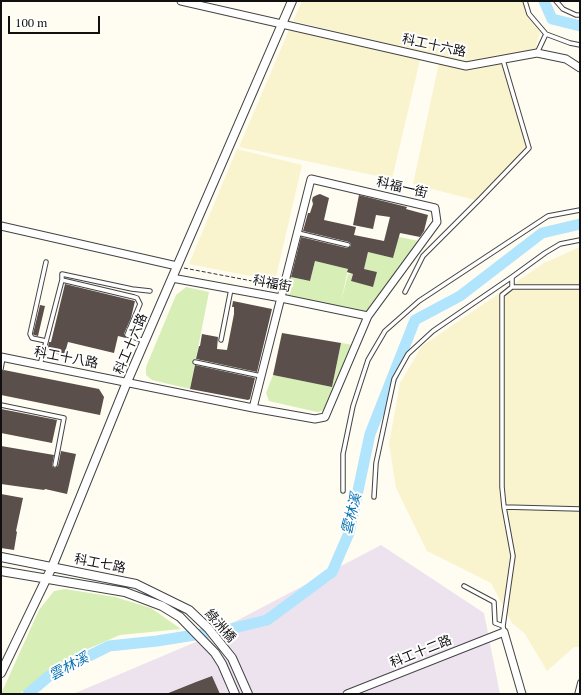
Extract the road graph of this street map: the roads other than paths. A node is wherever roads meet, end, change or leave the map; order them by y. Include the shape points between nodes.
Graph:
1 (180, 1) edge
2 (292, 1) edge
3 (525, 1) edge
4 (556, 1) edge
5 (580, 15) edge
6 (282, 24) junction
7 (546, 34) junction
8 (580, 45) edge
9 (537, 53) junction
10 (502, 59) junction
11 (580, 68) edge
12 (580, 210) edge
13 (1, 226) edge
14 (298, 233) junction
15 (580, 240) edge
16 (348, 244) dead end
17 (46, 262) dead end
18 (177, 266) junction
19 (512, 277) junction
20 (172, 278) junction
21 (62, 280) junction
22 (512, 287) junction
23 (580, 287) edge
24 (231, 288) junction
25 (150, 291) dead end
26 (405, 292) dead end
27 (281, 298) junction
28 (368, 316) junction
29 (222, 340) dead end
30 (46, 341) junction
31 (145, 341) junction
32 (2, 357) edge
33 (194, 362) dead end
34 (40, 365) junction
35 (1, 369) edge
36 (261, 376) junction
37 (127, 382) junction
38 (1, 405) edge
39 (253, 408) junction
40 (55, 465) dead end
41 (343, 491) dead end
42 (374, 497) dead end
43 (504, 507) junction
44 (580, 509) edge
45 (1, 557) edge
46 (52, 567) junction
47 (1, 570) edge
48 (46, 579) junction
49 (464, 586) dead end
50 (189, 610) joint
51 (180, 617) joint
52 (504, 629) junction
53 (1, 673) edge
54 (580, 682) edge
55 (235, 694) edge
56 (248, 694) edge
57 (347, 694) edge
58 (523, 694) edge
59 (577, 694) edge

1 - 6 street
2 - 6 street, 科工十六路
3 - 7 lane via 529,14
4 - 5 lane via 563,9
6 - 10 street, 科工十六路 via 466,66
6 - 18 street, 科工十六路
7 - 8 lane
7 - 9 lane
9 - 10 street, 科工十六路
9 - 11 street, 科工十六路 via 566,59
10 - 26 lane via 528,148 423,256
12 - 41 lane via 548,216 419,301 385,331 368,360 353,406 343,454
13 - 18 street
14 - 16 lane
14 - 27 street, 科福一街
14 - 28 street, 科福一街 via 311,179 435,208 437,222
15 - 19 lane via 560,244
17 - 30 lane via 30,334 32,338
18 - 20 street, 科工十六路
19 - 22 lane
19 - 42 lane via 433,331 408,354 394,379 376,463
20 - 24 street, 科福街
20 - 31 street, 科工十六路
21 - 25 lane via 62,274
21 - 30 lane
21 - 31 lane via 137,298 140,304 127,335
22 - 23 lane
22 - 43 lane via 502,295
24 - 27 street, 科福街
24 - 29 lane
27 - 28 street, 科福街
27 - 36 street, 科福一街
28 - 39 street, 科福一街 via 325,417 316,419
30 - 34 lane
31 - 37 street, 科工十六路
32 - 34 street, 科工十八路
32 - 35 lane
33 - 36 lane
34 - 37 street, 科工十八路
36 - 39 street, 科福一街
37 - 39 street, 科福一街
37 - 46 street, 科工十六路
38 - 40 lane via 64,418
43 - 44 lane
43 - 52 lane via 514,556
45 - 46 street, 科工七路
46 - 48 street, 科工十六路
46 - 50 street, 科工七路 via 136,584
47 - 48 street, 科工七路
48 - 51 street, 科工七路 via 125,592 162,606
48 - 53 street, 科工十六路
49 - 52 lane via 494,602 495,623
50 - 56 street, 綠洲橋 via 208,628 232,658
51 - 55 street, 綠洲橋 via 215,653
52 - 57 street, 科工十二路
52 - 58 street
54 - 59 lane

